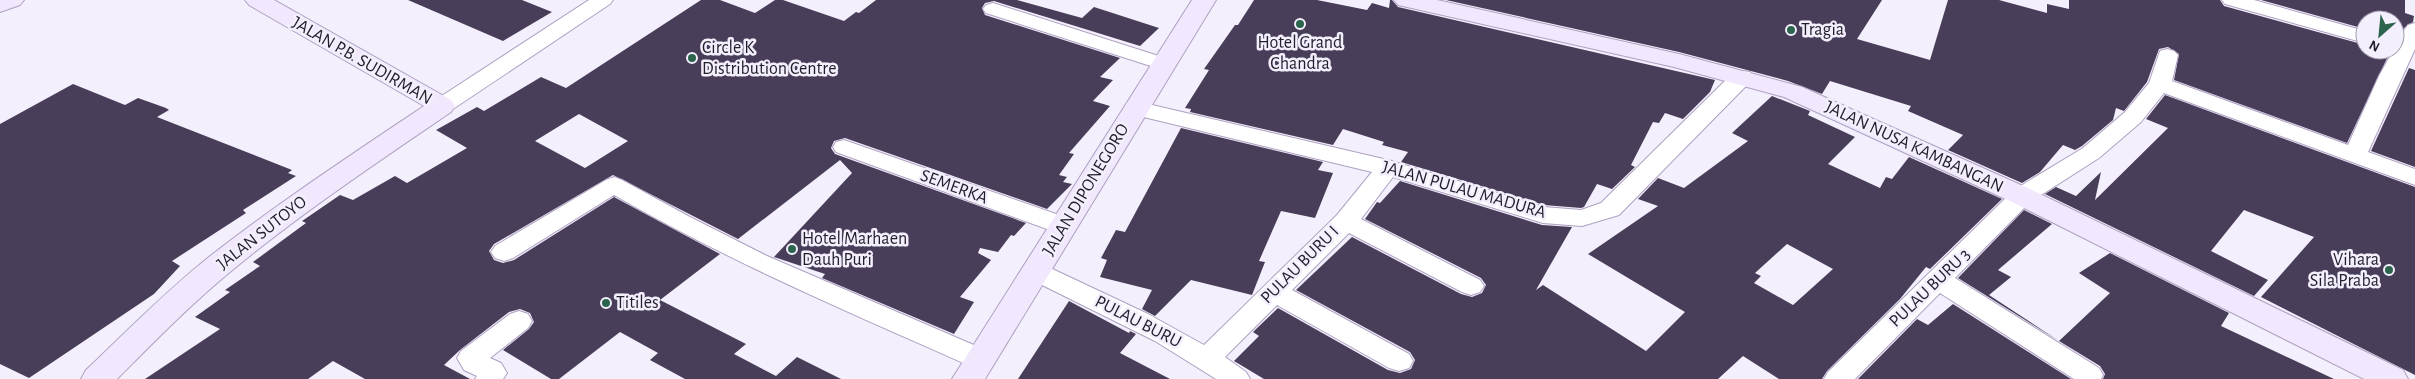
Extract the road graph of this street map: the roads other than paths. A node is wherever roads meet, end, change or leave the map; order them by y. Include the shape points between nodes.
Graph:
1 (12, 0) edge
2 (257, 0) edge
3 (604, 0) edge
4 (1204, 0) edge
5 (1406, 0) edge
6 (2232, 0) edge
7 (0, 5) edge
8 (993, 9) dead end
9 (2355, 34) edge
10 (2406, 41) edge
11 (2167, 55) dead end
12 (1164, 64) junction
13 (1742, 77) junction
14 (2160, 84) junction
15 (442, 106) junction
16 (1135, 108) junction
17 (844, 147) dead end
18 (2355, 155) junction
19 (1388, 168) junction
20 (2415, 177) edge
21 (2022, 196) junction
22 (1346, 221) junction
23 (1064, 226) junction
24 (504, 252) dead end
25 (1037, 272) junction
26 (1938, 280) junction
27 (1471, 286) dead end
28 (1274, 292) junction
29 (519, 321) dead end
30 (1207, 358) junction
31 (1399, 361) dead end
32 (974, 369) edge
33 (2089, 376) dead end
34 (99, 378) edge
35 (489, 379) edge
36 (1236, 379) edge
37 (1838, 379) edge
38 (2392, 379) edge

1 - 7 main road
2 - 15 main road, JALAN P.B. SUDIRMAN
3 - 15 street
4 - 12 main road, JALAN DIPONEGORO
5 - 13 main road, JALAN NUSA KAMBANGAN
6 - 9 street
8 - 12 street
10 - 18 street
11 - 14 street
12 - 16 main road, JALAN DIPONEGORO
13 - 19 street, JALAN PULAU MADURA via 1610,209 1596,215 1582,218 1543,215
13 - 21 main road, JALAN NUSA KAMBANGAN via 1822,104
14 - 18 street
14 - 21 street, PULAU BURU 3 via 2133,117 2091,153
15 - 34 main road, JALAN SUTOYO via 349,168 219,266 169,308
16 - 19 street, JALAN PULAU MADURA
16 - 23 main road, JALAN DIPONEGORO
17 - 23 street, SEMERKA
18 - 20 street
19 - 22 street, PULAU BURU I
21 - 26 street, PULAU BURU 3
21 - 38 main road, JALAN NUSA KAMBANGAN
22 - 27 street
22 - 28 street, PULAU BURU I
23 - 25 main road, JALAN DIPONEGORO
24 - 32 street via 614,185 679,222
25 - 30 street, PULAU BURU via 1126,314
25 - 32 main road, JALAN DIPONEGORO
26 - 33 street
26 - 37 street, PULAU BURU 3
28 - 30 street, PULAU BURU I
28 - 31 street
29 - 35 street via 471,358 474,363 491,370 493,373
30 - 36 street, PULAU BURU

